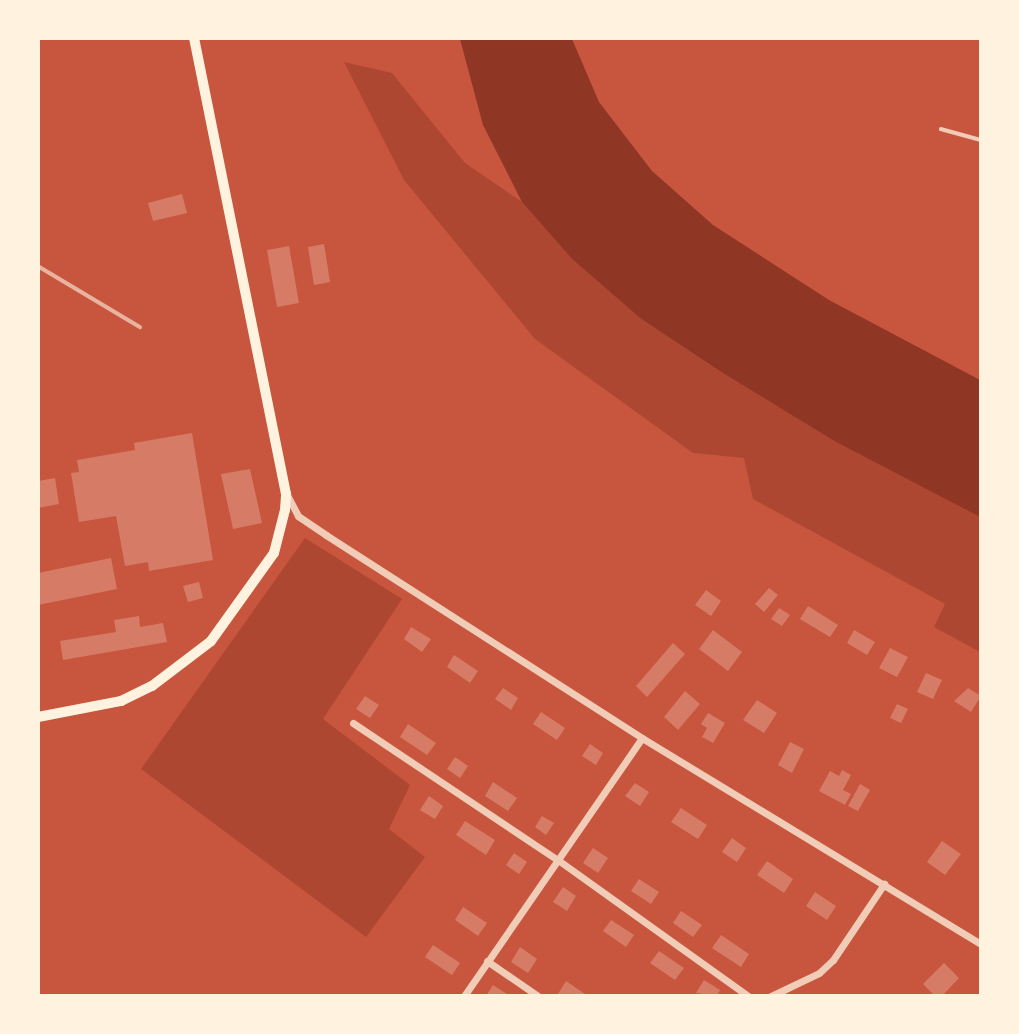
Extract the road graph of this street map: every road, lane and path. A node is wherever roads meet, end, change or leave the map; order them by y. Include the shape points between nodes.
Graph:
1 (194, 38) edge
2 (942, 129) dead end
3 (981, 140) edge
4 (286, 494) junction
5 (38, 717) edge
6 (352, 723) dead end
7 (642, 738) junction
8 (558, 860) junction
9 (884, 884) junction
10 (981, 944) edge
11 (488, 961) junction
12 (751, 995) edge
13 (464, 996) edge
14 (538, 996) edge
15 (771, 996) edge

1 - 4 main road
2 - 3 lane
4 - 5 main road via 274,553 211,641 152,686 121,701
4 - 7 street via 298,516 326,536
6 - 8 street
7 - 8 street
7 - 9 street
8 - 11 street
8 - 12 street
9 - 10 street
9 - 15 street via 833,960 819,973
11 - 13 street
11 - 14 street

